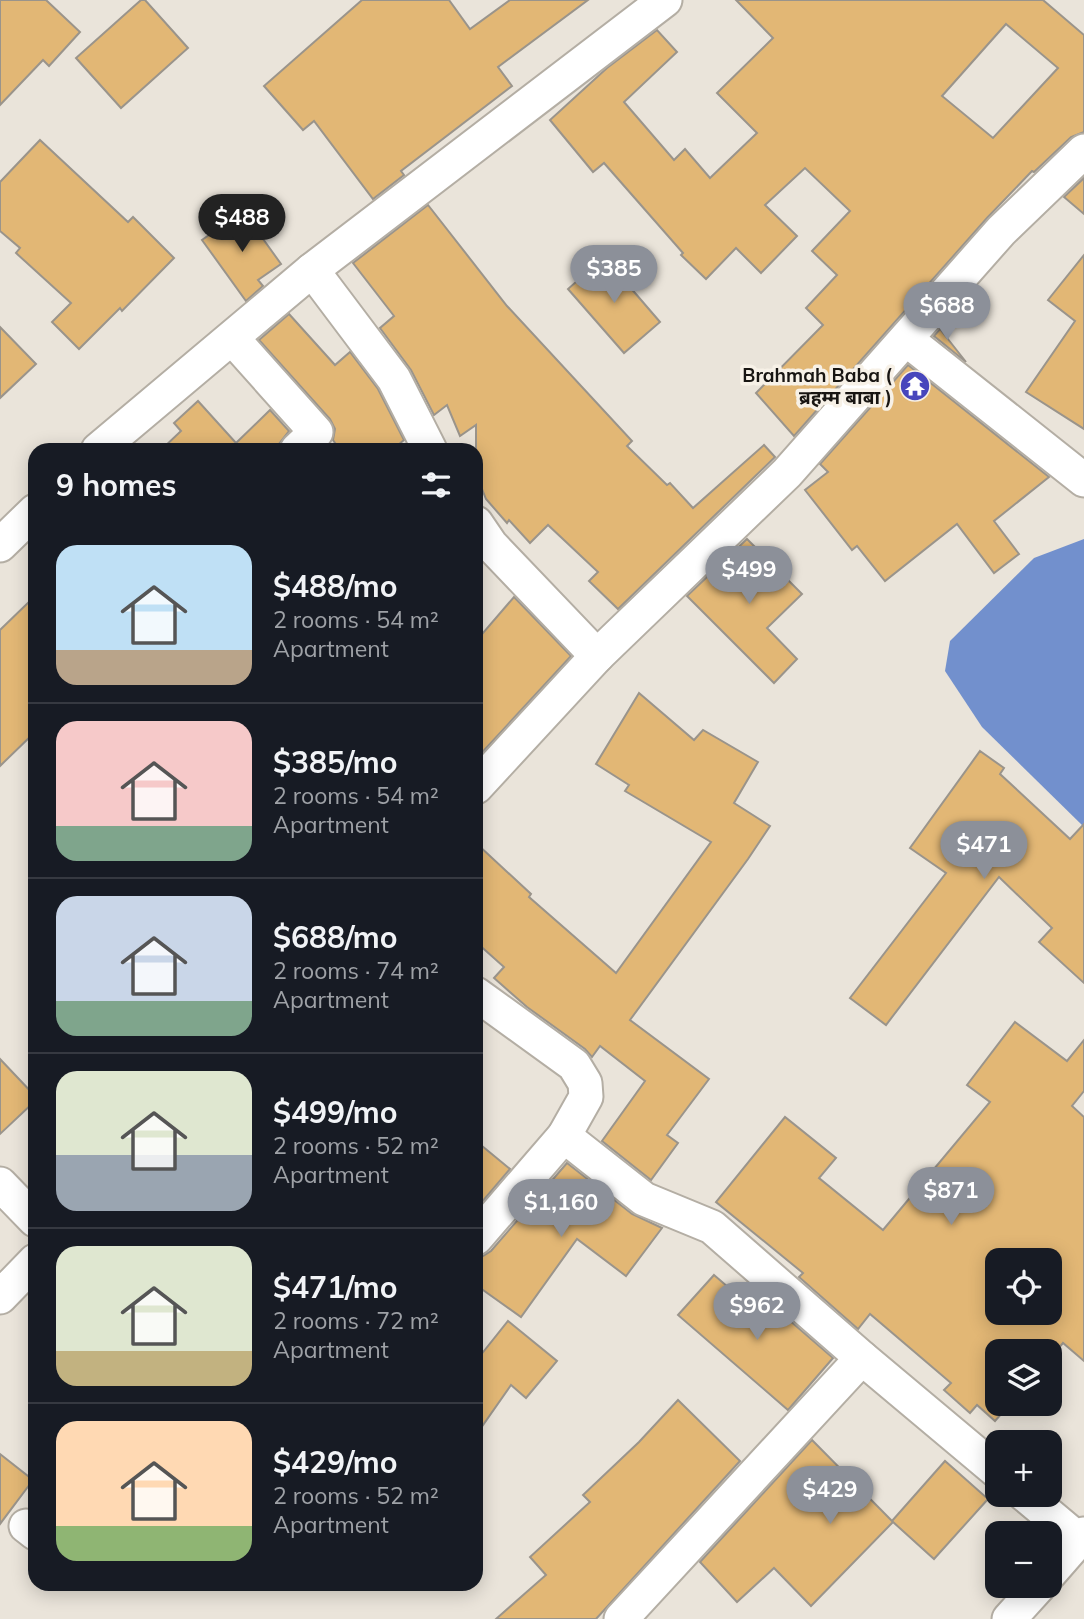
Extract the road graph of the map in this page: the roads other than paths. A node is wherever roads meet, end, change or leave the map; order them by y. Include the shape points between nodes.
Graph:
1 (665, 0) edge
2 (1084, 151) edge
3 (313, 270) junction
4 (232, 338) junction
5 (906, 339) junction
6 (106, 443) edge
7 (304, 443) edge
8 (426, 443) edge
9 (1084, 480) edge
10 (28, 518) edge
11 (483, 533) edge
12 (0, 545) edge
13 (597, 656) junction
14 (483, 779) edge
15 (483, 999) edge
16 (564, 1136) junction
17 (0, 1184) edge
18 (28, 1213) edge
19 (483, 1230) edge
20 (28, 1268) edge
21 (0, 1297) edge
22 (862, 1358) junction
23 (985, 1461) edge
24 (1041, 1507) edge
25 (1081, 1537) edge
26 (1062, 1559) edge
27 (1028, 1598) edge
28 (621, 1619) edge
29 (1009, 1619) edge

1 - 3 street
2 - 5 street via 1001,231
3 - 4 street
3 - 8 street via 394,379
4 - 6 street
4 - 7 street via 316,432
5 - 9 street
5 - 13 street via 787,473
10 - 12 street
11 - 13 street
13 - 14 street
15 - 16 street via 574,1065 585,1083 586,1097
16 - 19 street
16 - 22 street via 644,1199 712,1227
17 - 18 street
20 - 21 street
22 - 23 street
22 - 28 street
24 - 25 street
25 - 26 street
27 - 29 street

